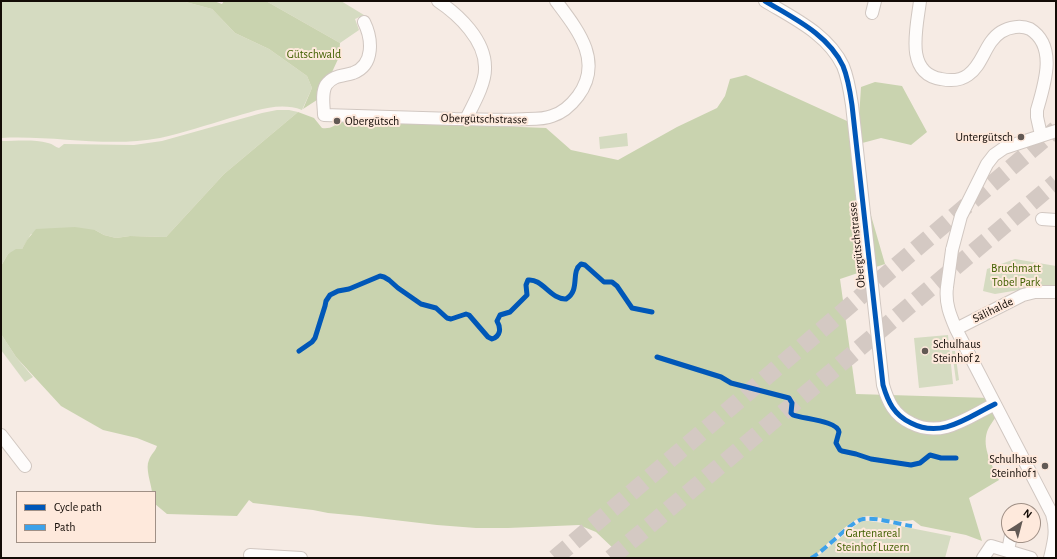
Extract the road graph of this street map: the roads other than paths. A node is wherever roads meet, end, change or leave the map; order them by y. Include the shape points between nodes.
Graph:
1 (438, 1) edge
2 (556, 1) edge
3 (765, 1) edge
4 (920, 1) edge
5 (364, 22) dead end
6 (466, 119) junction
7 (1056, 131) edge
8 (1041, 135) junction
9 (1042, 219) dead end
10 (1056, 220) edge
11 (1056, 292) edge
12 (956, 329) junction
13 (995, 404) junction
14 (1, 435) edge
15 (25, 466) dead end
16 (1010, 543) edge
17 (1008, 551) junction
18 (250, 555) dead end
19 (301, 558) edge
20 (983, 558) edge
21 (1031, 558) edge
22 (1050, 558) edge

1 - 6 street via 463,21 476,38 483,54 483,78
2 - 6 street, Obergütschstrasse via 585,45 588,58 587,80 574,101 564,110 546,118 506,121
3 - 13 street, Obergütschstrasse via 812,30 827,43 842,65 849,85 883,385 894,411 919,427 934,429 953,425
4 - 8 street via 915,55 926,71 939,79 958,80 967,76 974,70 993,40 1009,28 1028,28 1046,42 1051,57 1050,69 1037,110
5 - 6 street, Obergütschstrasse via 369,37 368,60 357,71 336,77 326,86 323,97 324,115
7 - 8 street
8 - 12 street, bridge via 1004,148 990,159 961,216 952,250 947,287 948,310
9 - 10 street
11 - 12 street, Sälihalde via 1034,292 1023,296
12 - 13 street
13 - 22 street via 1052,514 1055,539
14 - 15 street
16 - 17 street
17 - 20 street via 991,546
17 - 21 street
18 - 19 street

